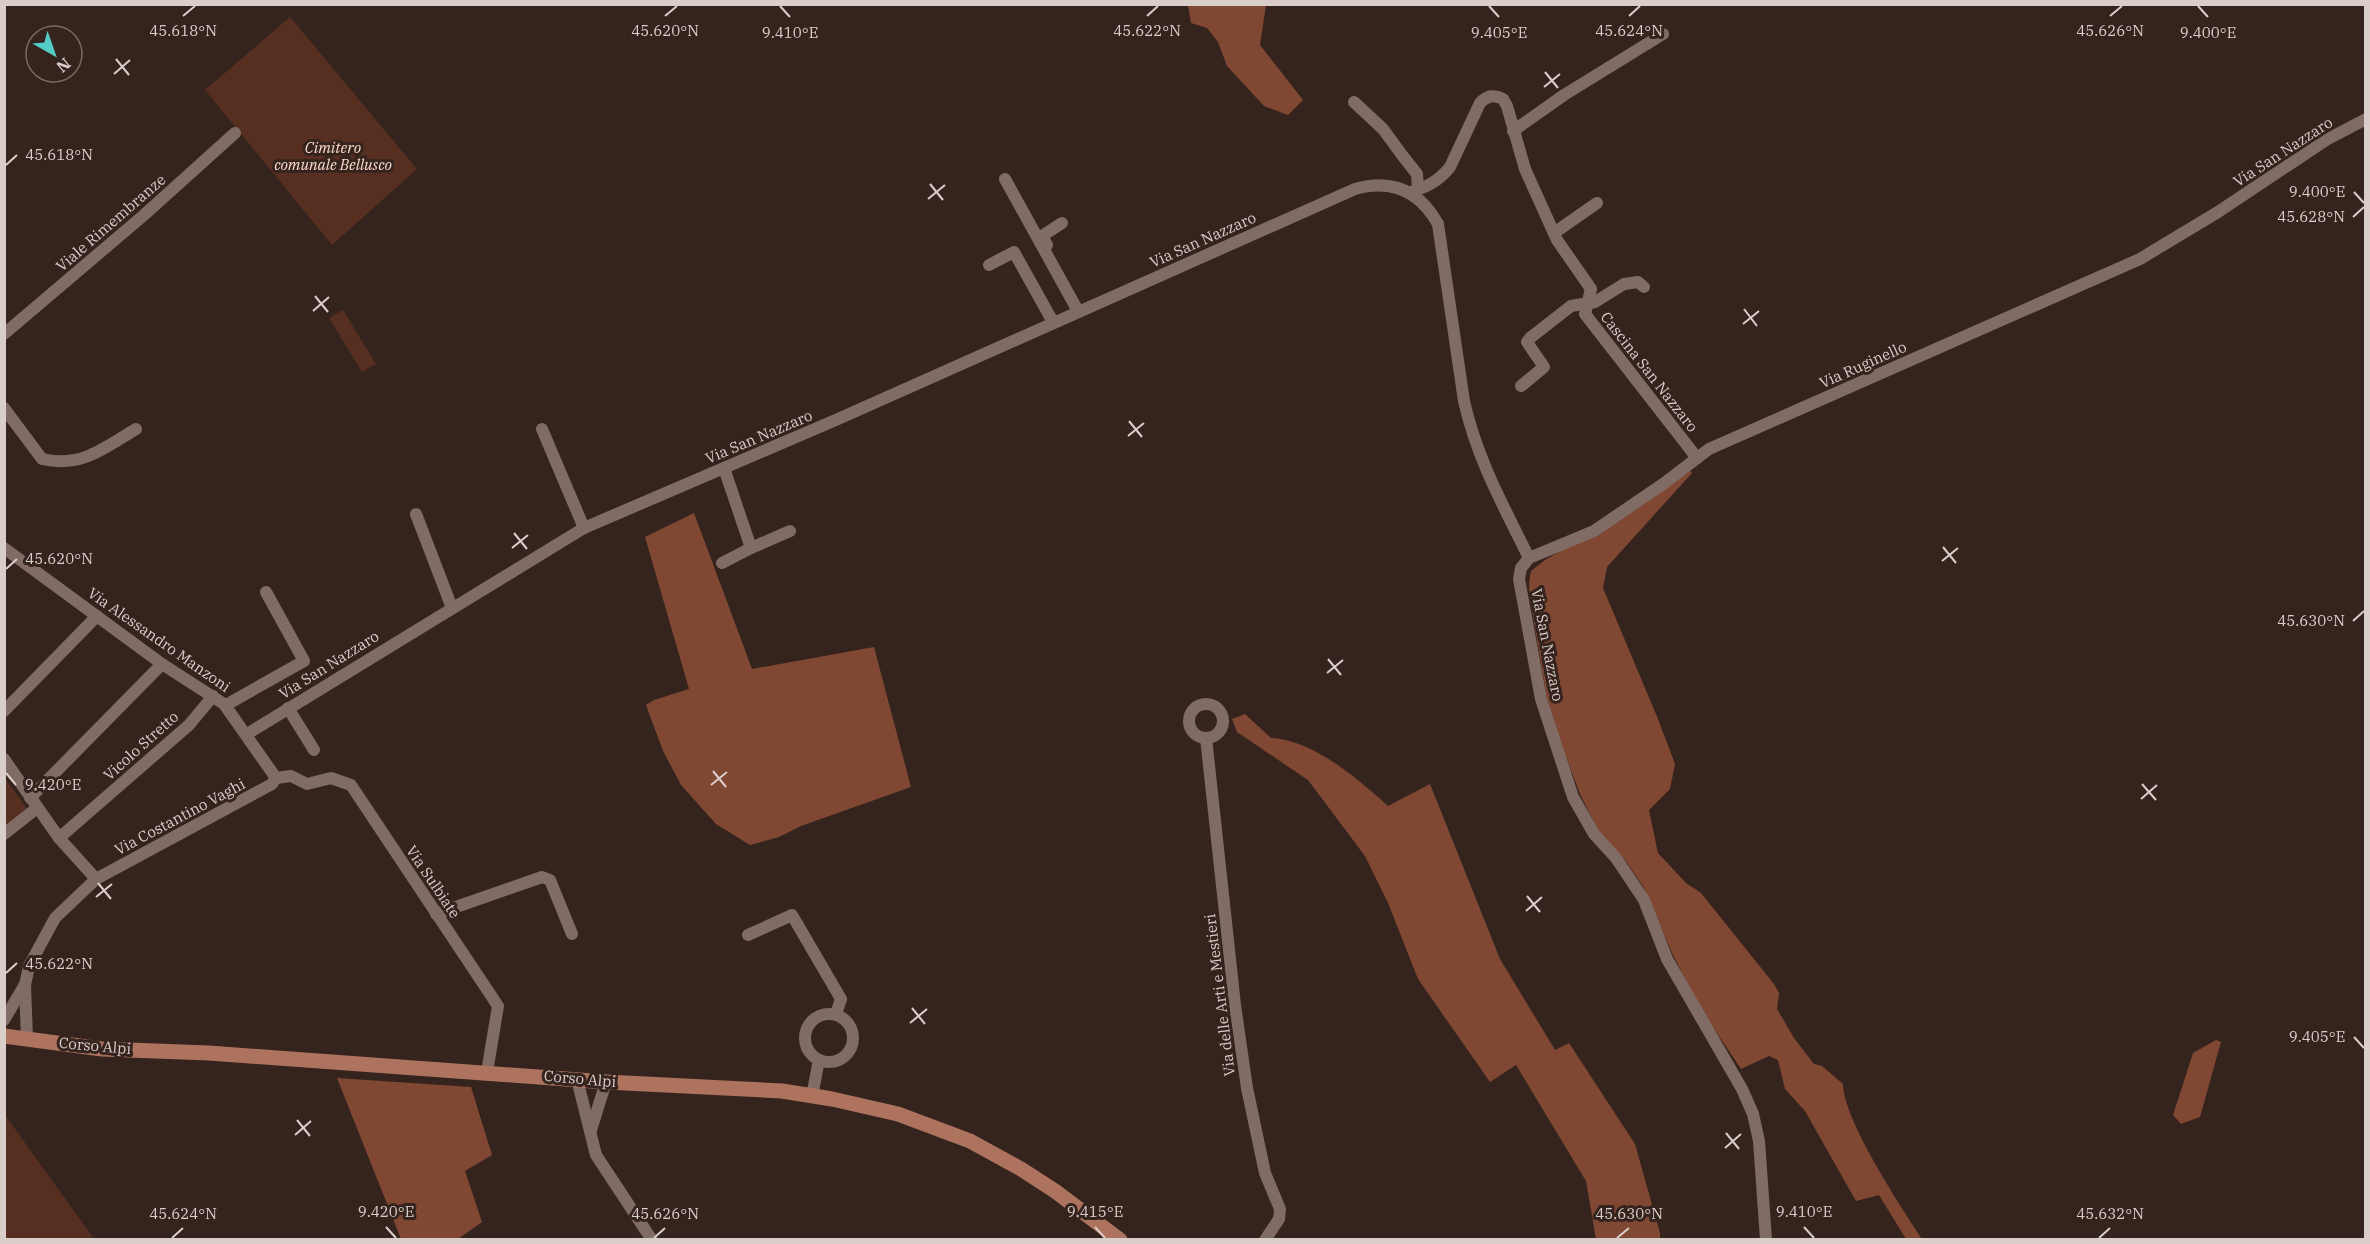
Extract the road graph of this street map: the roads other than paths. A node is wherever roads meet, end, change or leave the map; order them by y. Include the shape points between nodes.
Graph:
1 (1663, 34) dead end
2 (1354, 102) dead end
3 (2366, 119) edge
4 (1514, 131) junction
5 (235, 133) dead end
6 (1005, 179) dead end
7 (1413, 191) junction
8 (1597, 203) dead end
9 (2218, 212) joint
10 (1062, 223) dead end
11 (1555, 237) junction
12 (989, 265) dead end
13 (1644, 287) dead end
14 (1588, 303) junction
15 (1081, 310) junction
16 (1053, 322) junction
17 (4, 334) edge
18 (1521, 386) dead end
19 (4, 408) edge
20 (136, 429) dead end
21 (542, 429) dead end
22 (1696, 458) junction
23 (724, 468) junction
24 (416, 514) dead end
25 (584, 528) junction
26 (790, 531) dead end
27 (4, 548) edge
28 (751, 548) junction
29 (1529, 558) junction
30 (722, 563) dead end
31 (266, 592) dead end
32 (452, 608) junction
33 (97, 616) junction
34 (162, 664) junction
35 (213, 696) junction
36 (226, 705) junction
37 (288, 708) junction
38 (4, 711) edge
39 (247, 734) junction
40 (1206, 738) dead end
41 (314, 750) dead end
42 (4, 759) edge
43 (276, 778) junction
44 (33, 803) junction
45 (4, 834) edge
46 (59, 838) junction
47 (96, 879) junction
48 (436, 914) junction
49 (572, 934) dead end
50 (748, 935) dead end
51 (25, 985) junction
52 (836, 1014) junction
53 (4, 1020) edge
54 (4, 1036) edge
55 (27, 1039) junction
56 (819, 1060) junction
57 (487, 1072) junction
58 (577, 1079) junction
59 (606, 1082) junction
60 (812, 1096) junction
61 (591, 1131) junction
62 (652, 1239) edge
63 (1120, 1239) edge
64 (1265, 1239) edge
65 (1766, 1239) edge

1 - 4 street
2 - 7 street via 1383,129 1417,174
3 - 9 street, Via San Nazzaro via 2326,140
4 - 7 street via 1503,99 1485,98 1450,167 1438,181
4 - 11 street via 1525,170
5 - 17 street, Viale Rimembranze
6 - 15 street
7 - 15 street, Via San Nazzaro via 1382,184 1355,189
7 - 29 street, Via San Nazzaro via 1438,224 1471,429 1482,463
8 - 11 street
9 - 22 street, Via Ruginello via 2140,259
10 - 15 street via 1042,236
11 - 14 street, Cascina San Nazzaro via 1592,289
12 - 16 street via 1014,252
13 - 14 street, Cascina San Nazzaro via 1638,282 1624,284
14 - 18 street, Cascina San Nazzaro via 1571,306 1530,338 1527,342 1544,367
14 - 22 street, Cascina San Nazzaro via 1585,314 1589,320
15 - 16 street, Via San Nazzaro
16 - 23 street, Via San Nazzaro
19 - 20 street via 42,459 56,462 81,460
21 - 25 street
22 - 29 street, Via Ruginello via 1594,531
23 - 25 street, Via San Nazzaro
23 - 28 street
24 - 32 street
25 - 32 street, Via San Nazzaro
26 - 28 street
27 - 33 street, Via Alessandro Manzoni
28 - 30 street
29 - 65 street, Via San Nazzaro via 1519,579 1542,699 1565,777 1594,834 1616,858 1644,900 1667,959 1742,1089 1756,1122
31 - 36 street via 303,661
32 - 37 street, Via San Nazzaro
33 - 34 street, Via Alessandro Manzoni
33 - 38 street
34 - 35 street, Via Alessandro Manzoni
34 - 44 street
35 - 36 street, Via Alessandro Manzoni
35 - 46 street, Vicolo Stretto via 189,725
36 - 39 street, Via Alessandro Manzoni
37 - 39 street, Via San Nazzaro
37 - 41 street
39 - 43 street, Via Alessandro Manzoni
40 - 64 street, Via delle Arti e Mestieri via 1247,1088 1265,1173 1280,1209 1279,1219
42 - 44 street
43 - 47 street, Via Costantino Vaghi via 272,784
43 - 48 street, Via Sulbiate via 291,776 307,784 331,778 351,785
44 - 45 street
44 - 46 street
46 - 47 street
47 - 51 street, Via Costantino Vaghi via 55,918 29,966
48 - 49 street via 542,877 550,880
48 - 57 street, Via Sulbiate via 498,1006
50 - 52 street via 792,915 841,999
51 - 53 street
51 - 55 street
52 - 56 street via 818,1016 807,1029 807,1047
52 - 56 street via 844,1018 853,1033 850,1050 837,1061
54 - 55 main road, Corso Alpi
55 - 57 main road, Corso Alpi via 102,1049
56 - 60 street
57 - 58 main road, Corso Alpi
58 - 59 main road, Corso Alpi
58 - 61 street
59 - 60 main road, Corso Alpi
59 - 61 street
60 - 63 main road, Corso Alpi via 898,1114 970,1141 1055,1191
61 - 62 street via 596,1155

